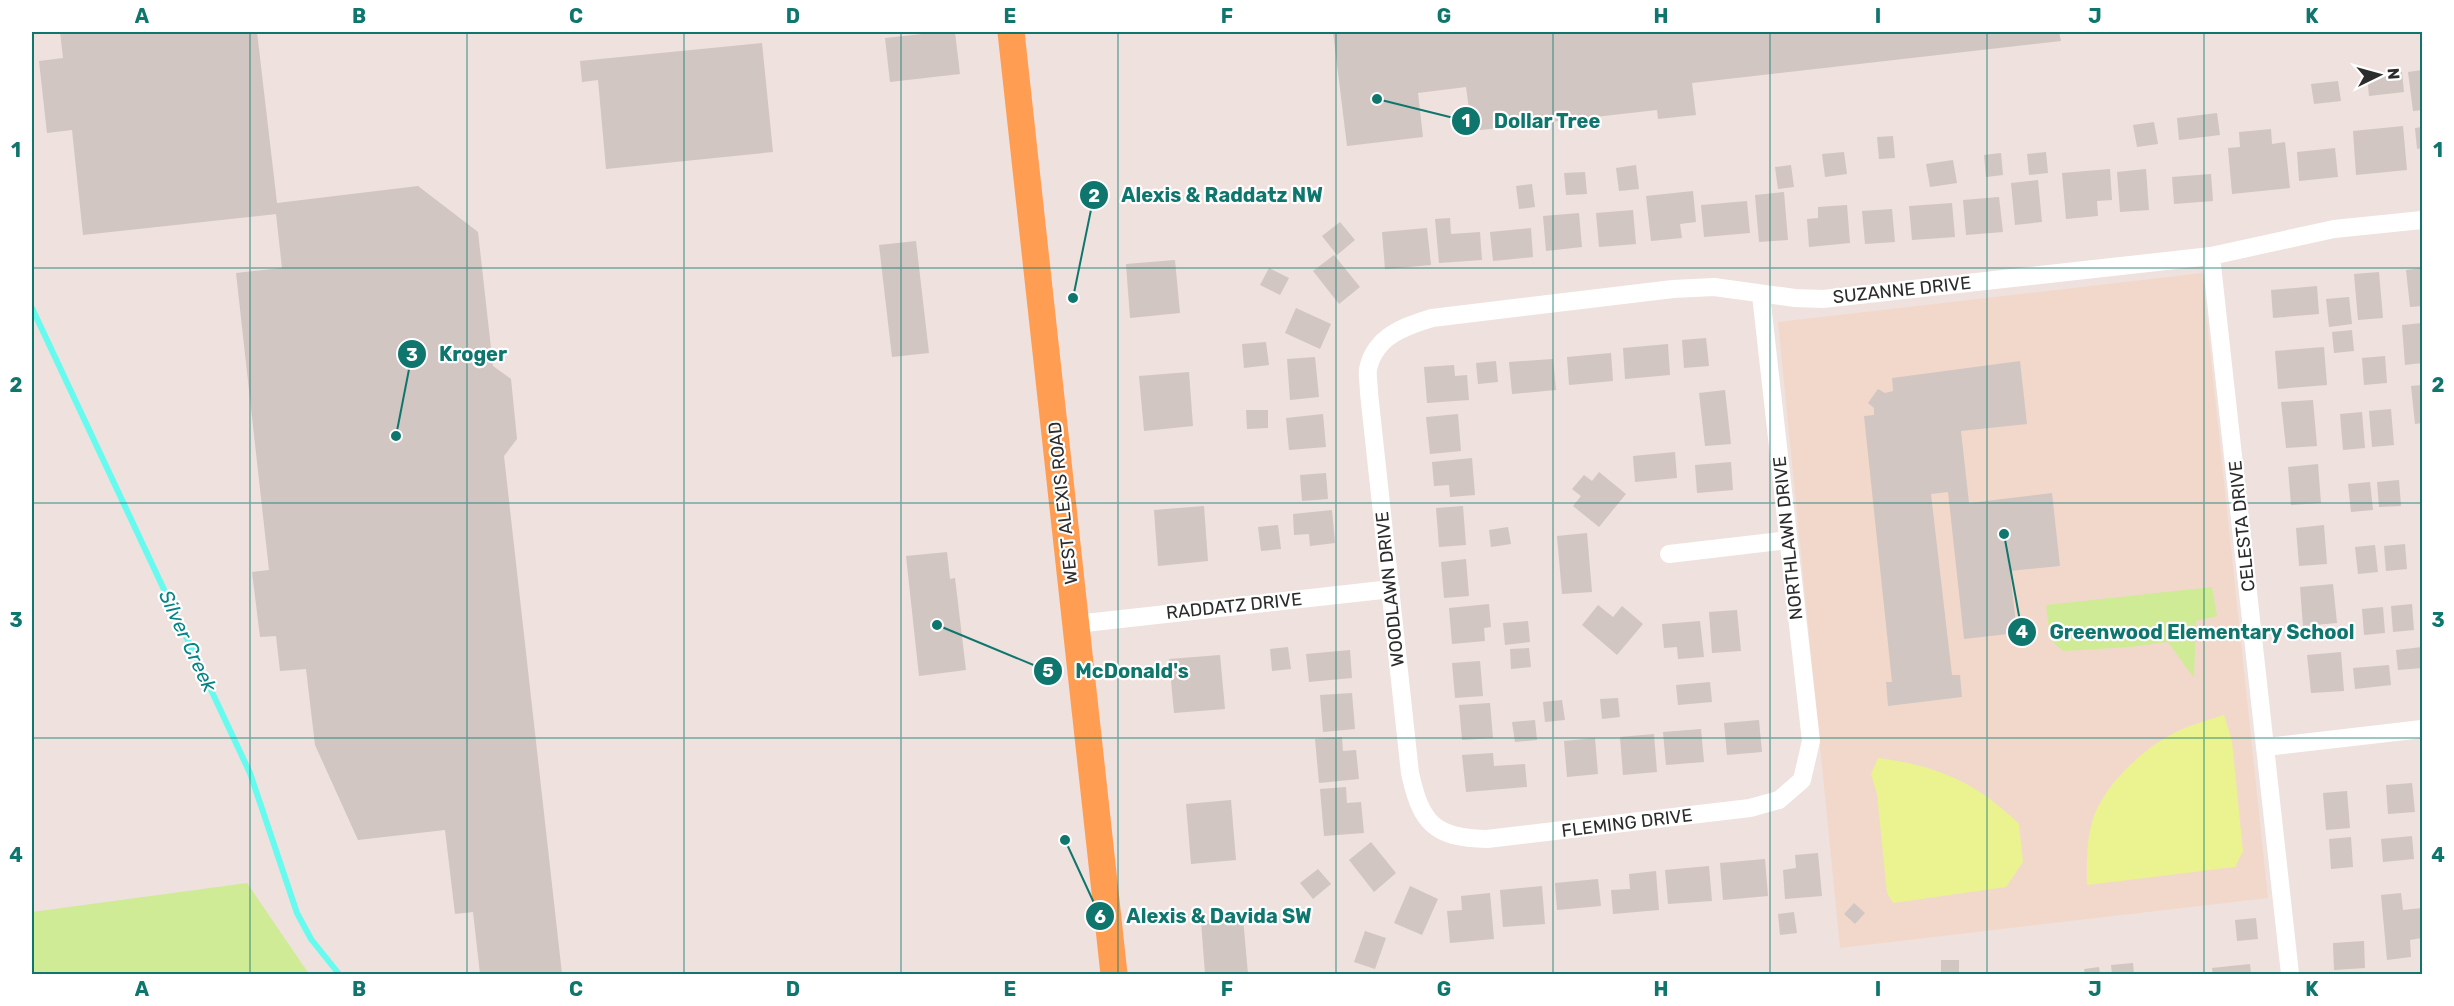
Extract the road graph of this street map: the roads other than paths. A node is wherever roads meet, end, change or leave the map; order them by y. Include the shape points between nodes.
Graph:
1 (1011, 32) edge
2 (2422, 220) edge
3 (2211, 256) junction
4 (1761, 295) junction
5 (1385, 339) joint
6 (1788, 540) junction
7 (1669, 554) dead end
8 (1391, 589) junction
9 (1076, 624) junction
10 (2422, 729) edge
11 (2266, 747) junction
12 (1802, 780) joint
13 (1444, 832) joint
14 (1114, 975) edge
15 (2290, 975) edge

1 - 9 main road, WEST ALEXIS ROAD
2 - 3 street, SUZANNE DRIVE via 2334,229
3 - 4 street, SUZANNE DRIVE via 1823,299
3 - 11 street, CELESTA DRIVE
4 - 5 street, SUZANNE DRIVE via 1714,287 1673,289 1432,318 1403,326
4 - 6 street, NORTHLAWN DRIVE
5 - 8 street, WOODLAWN DRIVE via 1368,369
6 - 7 street
6 - 12 street, NORTHLAWN DRIVE via 1811,741
8 - 9 street, RADDATZ DRIVE
8 - 13 street, WOODLAWN DRIVE via 1410,773 1417,802 1428,819
9 - 14 main road, WEST ALEXIS ROAD
10 - 11 street
11 - 15 street, CELESTA DRIVE
12 - 13 street, FLEMING DRIVE via 1779,800 1750,808 1487,839

